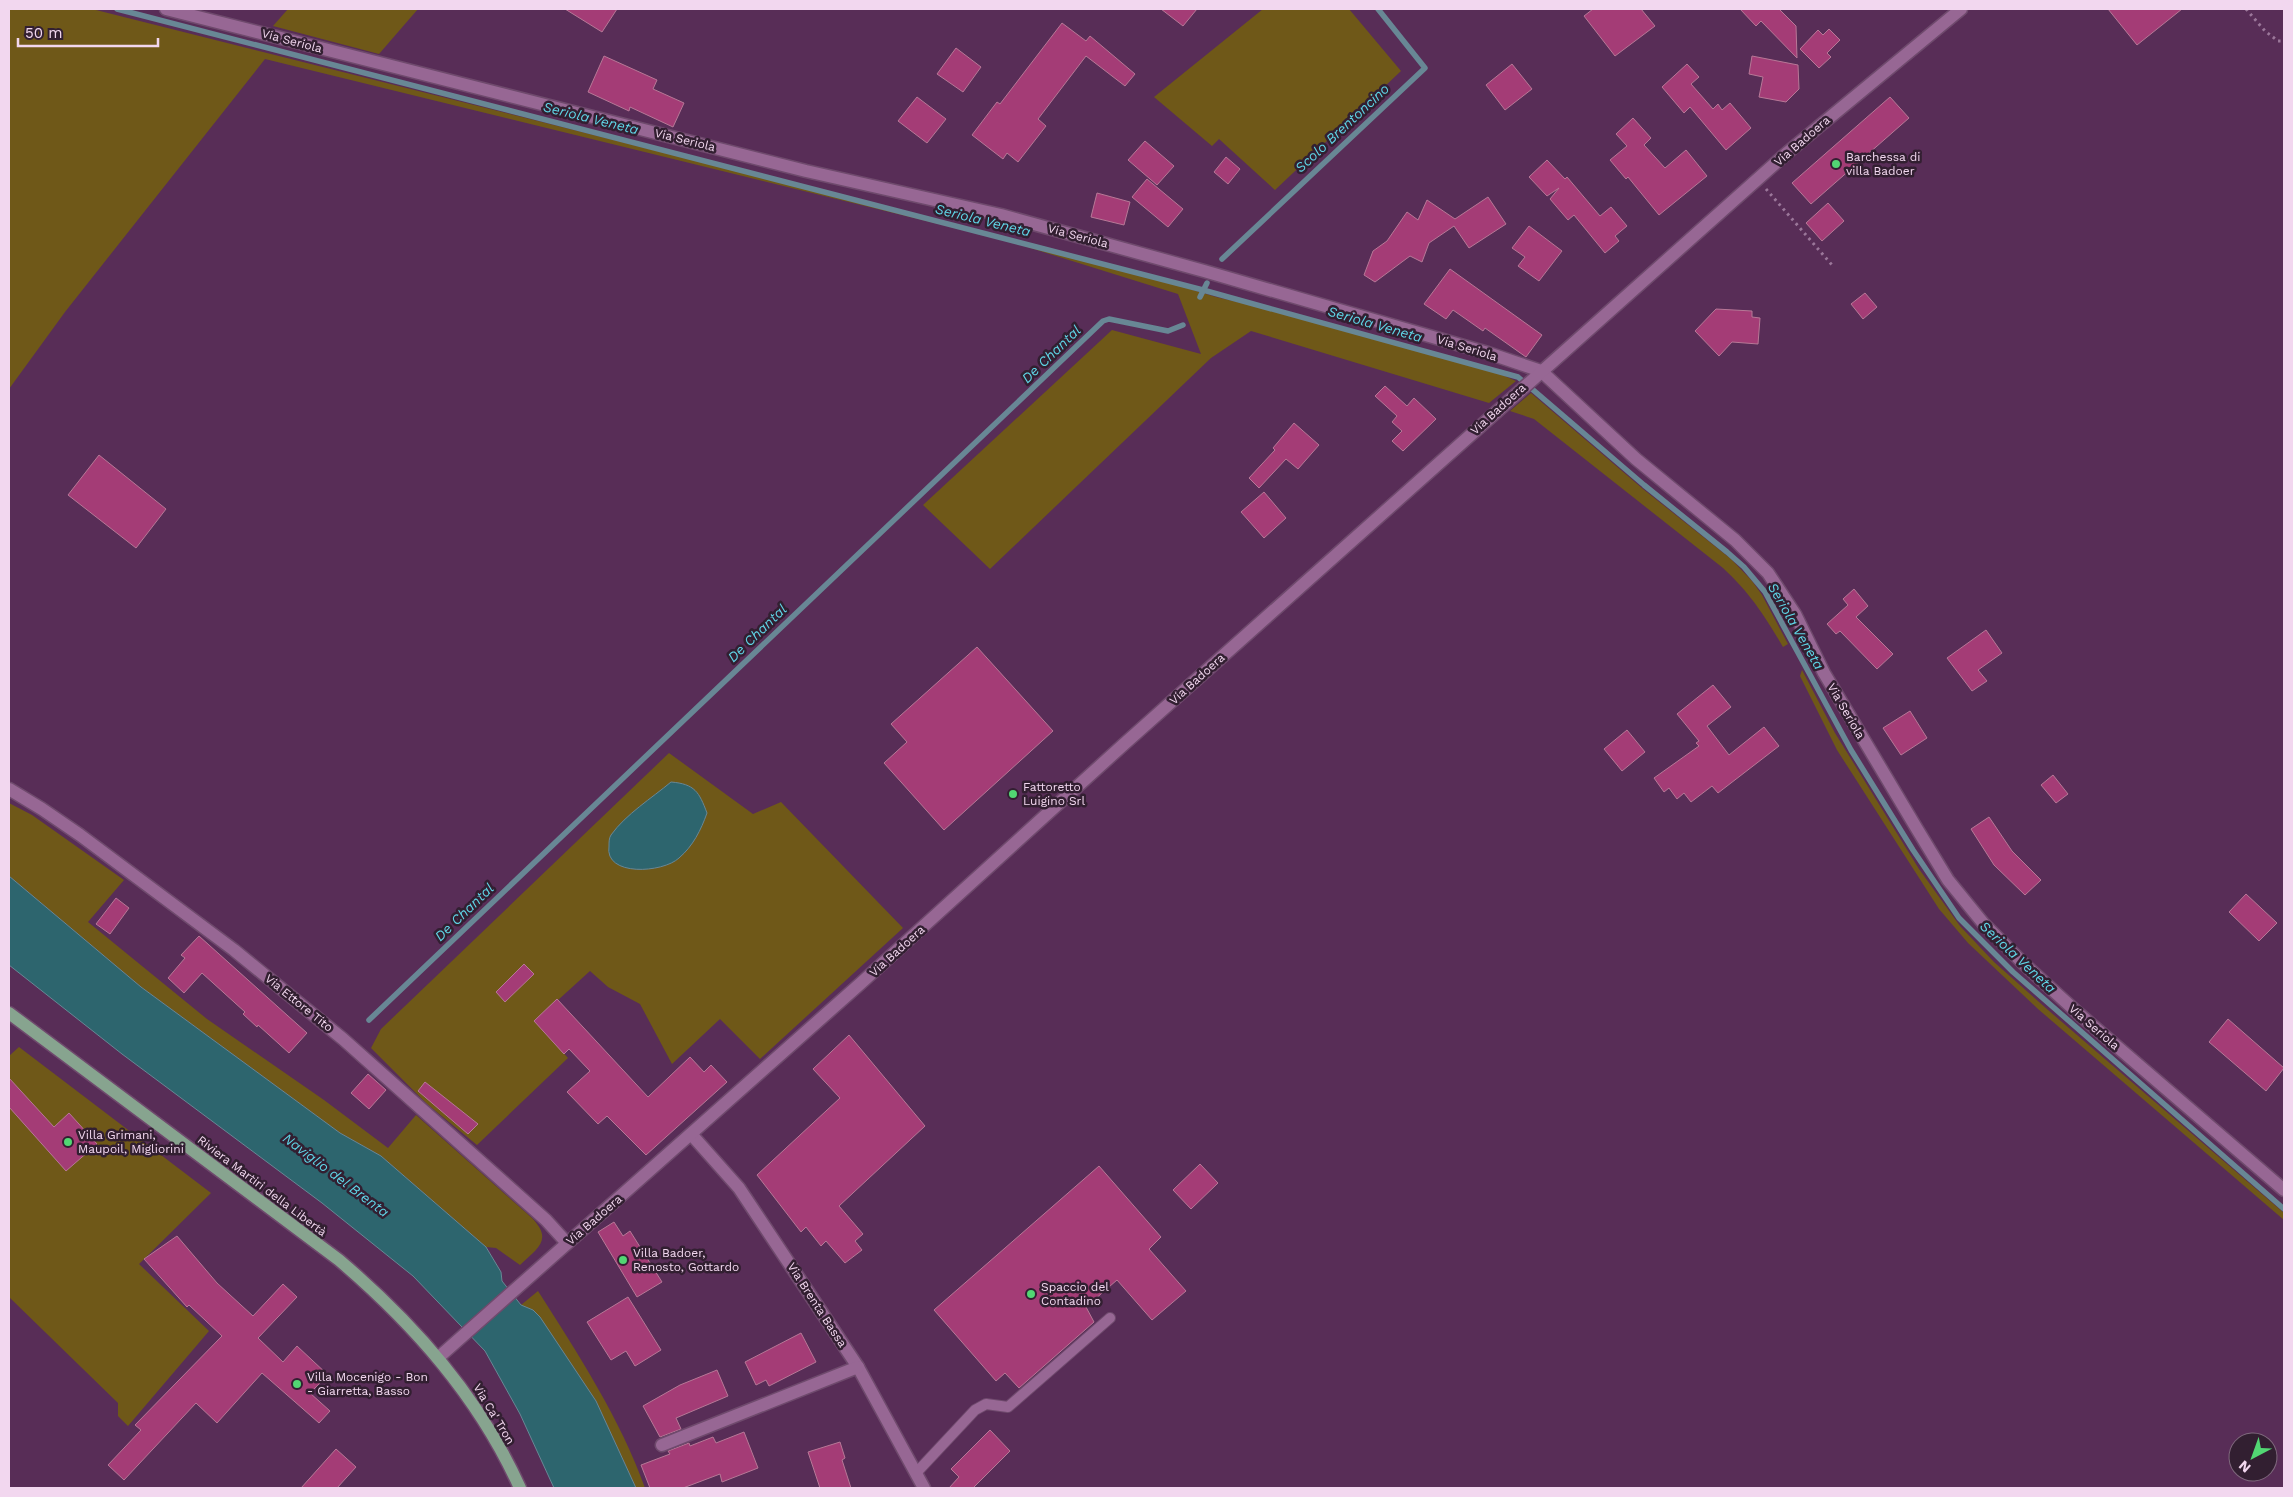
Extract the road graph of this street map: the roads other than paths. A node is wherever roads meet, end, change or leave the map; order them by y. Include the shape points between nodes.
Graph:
1 (166, 9) edge
2 (1961, 9) edge
3 (1537, 375) junction
4 (9, 789) edge
5 (9, 1013) edge
6 (691, 1134) junction
7 (2284, 1190) edge
8 (567, 1243) junction
9 (1110, 1318) dead end
10 (439, 1357) junction
11 (858, 1366) junction
12 (662, 1445) dead end
13 (917, 1472) junction
14 (520, 1488) edge
15 (924, 1488) edge

1 - 3 street, Via Seriola via 787,166 1001,215 1488,354
2 - 3 street, Via Badoera via 1870,82
3 - 6 street, Via Badoera
3 - 7 street, Via Seriola via 1735,540 1768,573 1795,614 1824,673 1948,880 1983,923 2078,1013
4 - 8 street, Via Ettore Tito via 80,835 285,991 546,1220
5 - 10 main road, Riviera Martiri della Libertà via 339,1260
6 - 8 street, Via Badoera
6 - 11 street, Via Brenta Bassa via 739,1188
8 - 10 street, Via Badoera
9 - 13 lane via 1008,1407 986,1404 975,1410
10 - 14 main road, Via Ca' Tron via 486,1424
11 - 12 street
11 - 13 street, Via Brenta Bassa
13 - 15 street, Via Brenta Bassa

